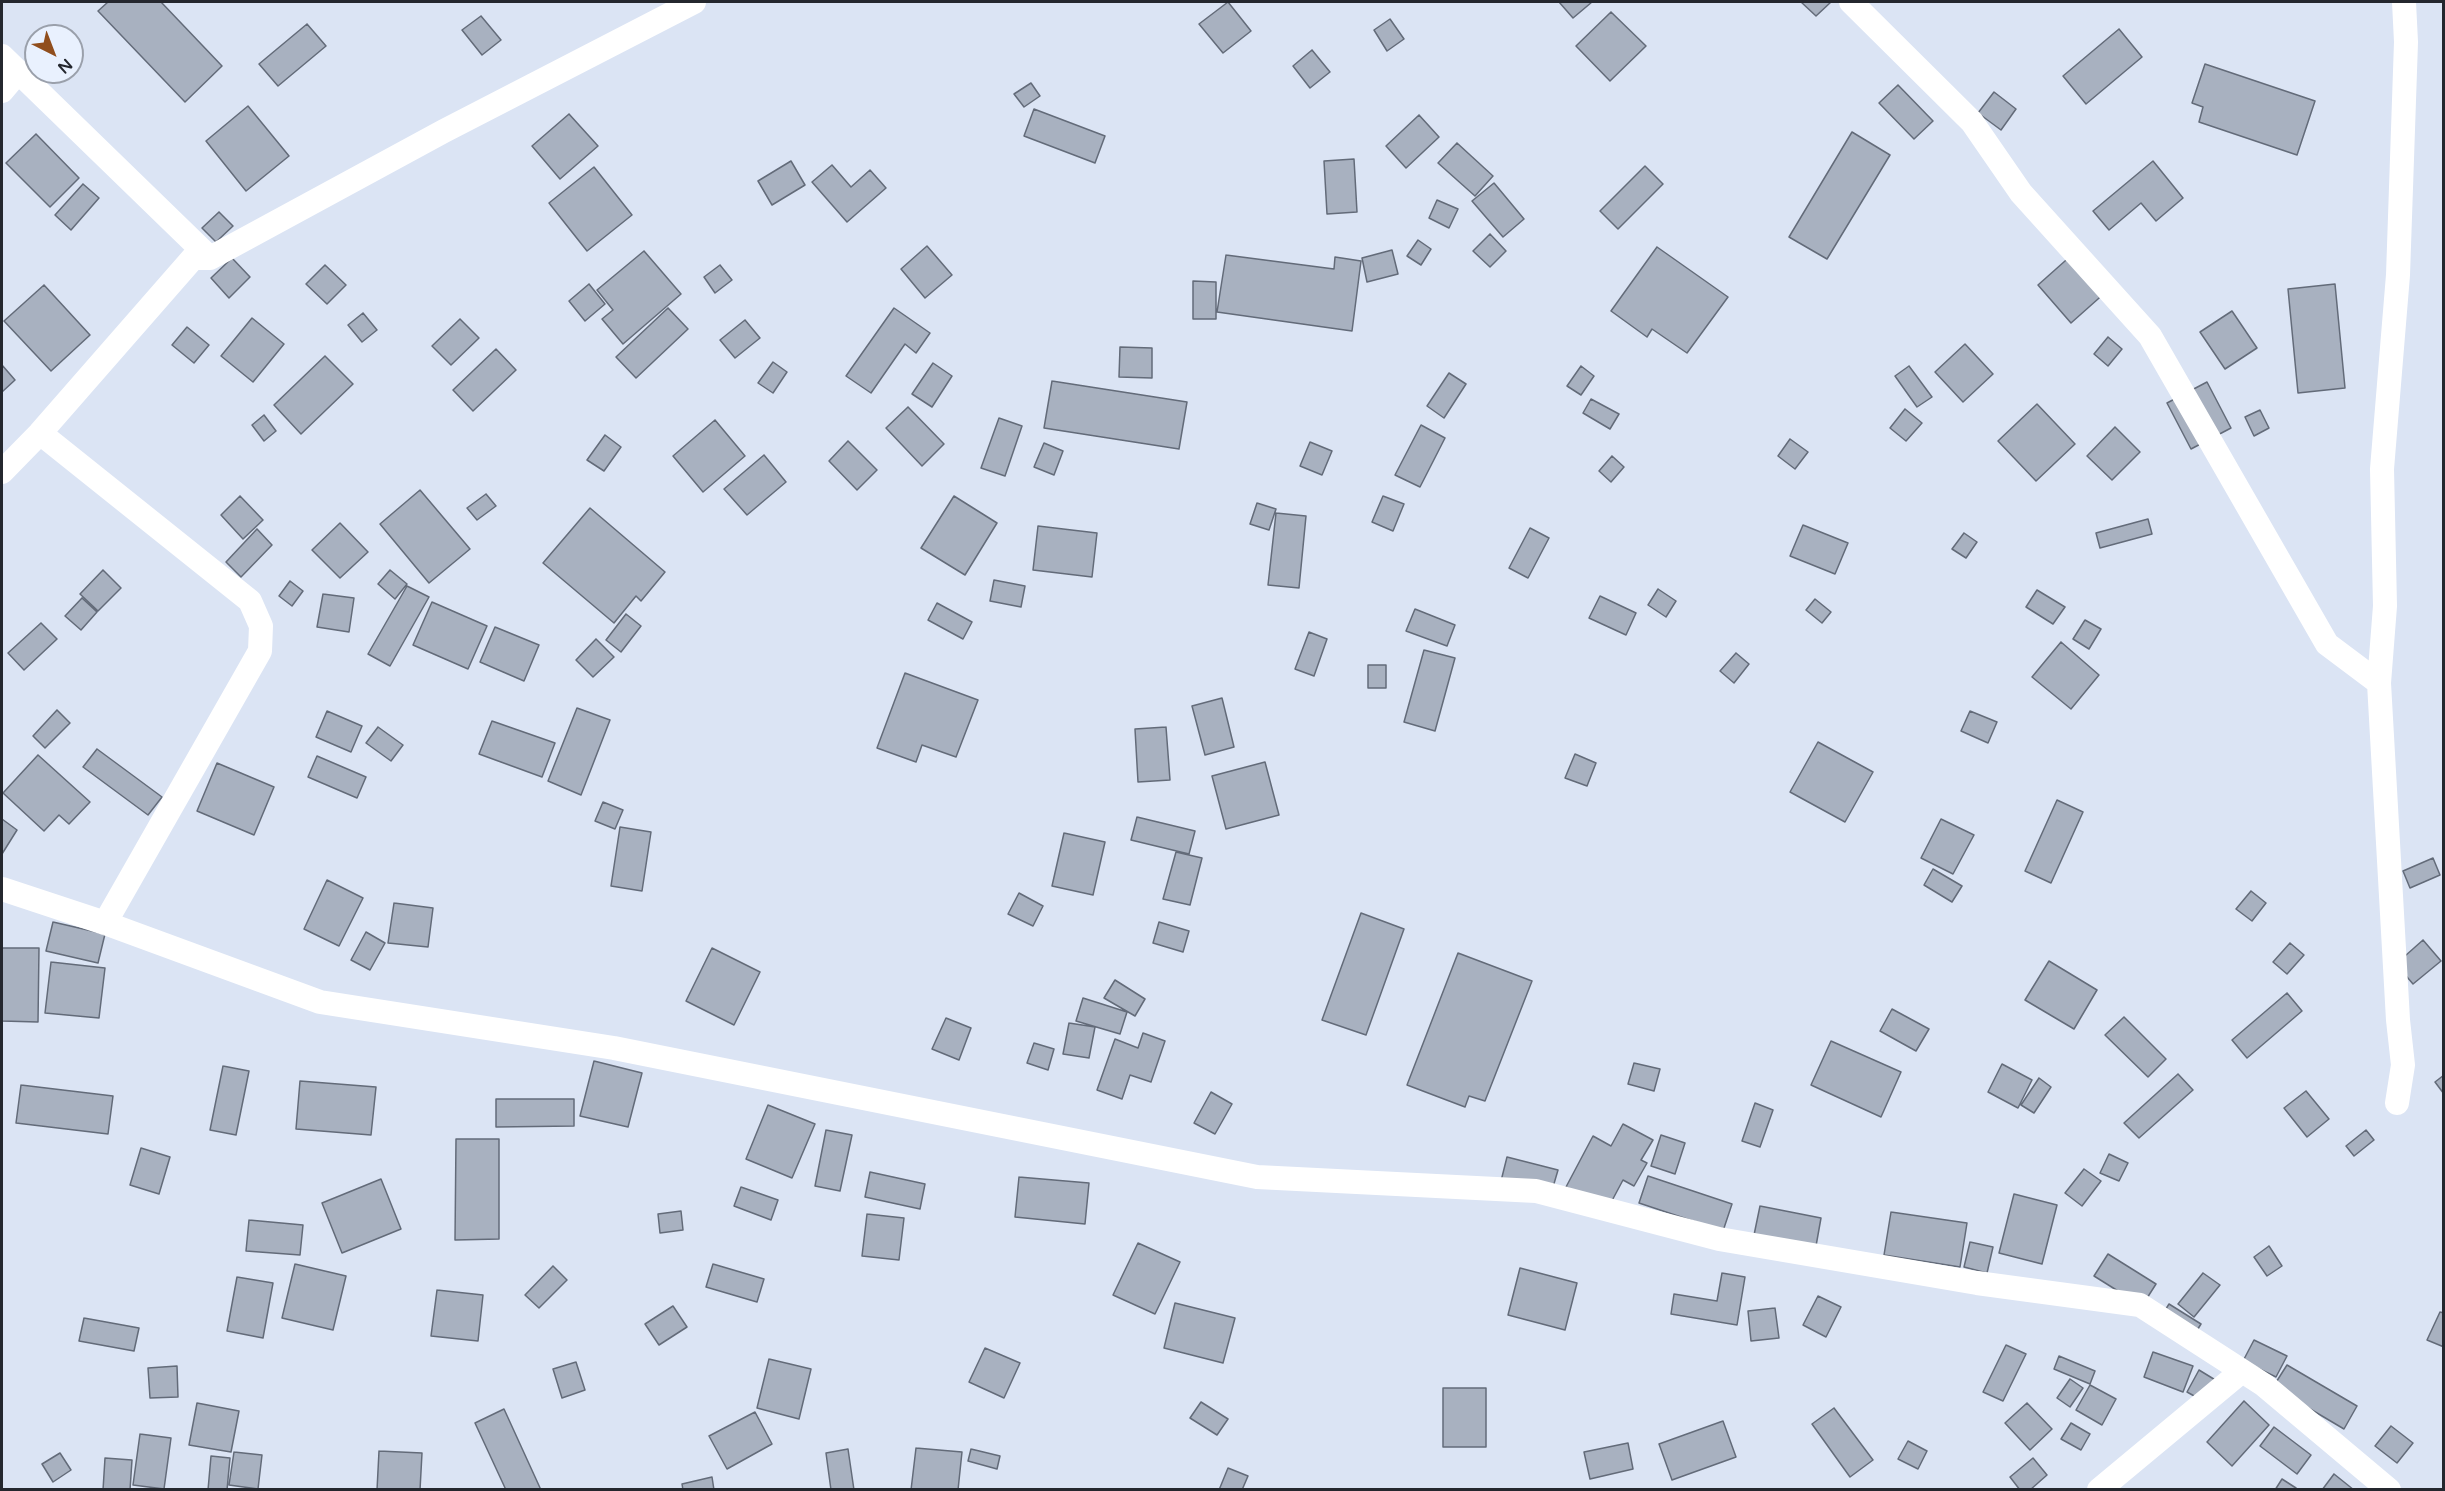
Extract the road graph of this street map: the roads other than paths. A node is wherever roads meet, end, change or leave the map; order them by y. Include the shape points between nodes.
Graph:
1 (694, 2) edge
2 (1851, 2) edge
3 (2404, 2) edge
4 (10, 64) edge
5 (2, 91) edge
6 (210, 258) junction
7 (40, 433) junction
8 (2, 472) edge
9 (2379, 682) junction
10 (2, 889) edge
11 (105, 924) junction
12 (2397, 1103) dead end
13 (2242, 1371) junction
14 (2099, 1490) edge
15 (2389, 1490) edge

1 - 6 street
2 - 9 street via 1972,122 2021,193 2150,336 2327,644
3 - 9 street via 2398,275 2382,470 2385,606
4 - 5 street
4 - 6 street
6 - 7 street via 193,258
7 - 8 street
7 - 11 street via 250,601 261,626 260,651
9 - 12 street via 2403,1065
10 - 11 street
11 - 13 street via 320,1002 614,1048 1257,1177 1536,1191 1719,1239 1977,1283 2140,1305
13 - 14 street
13 - 15 street

